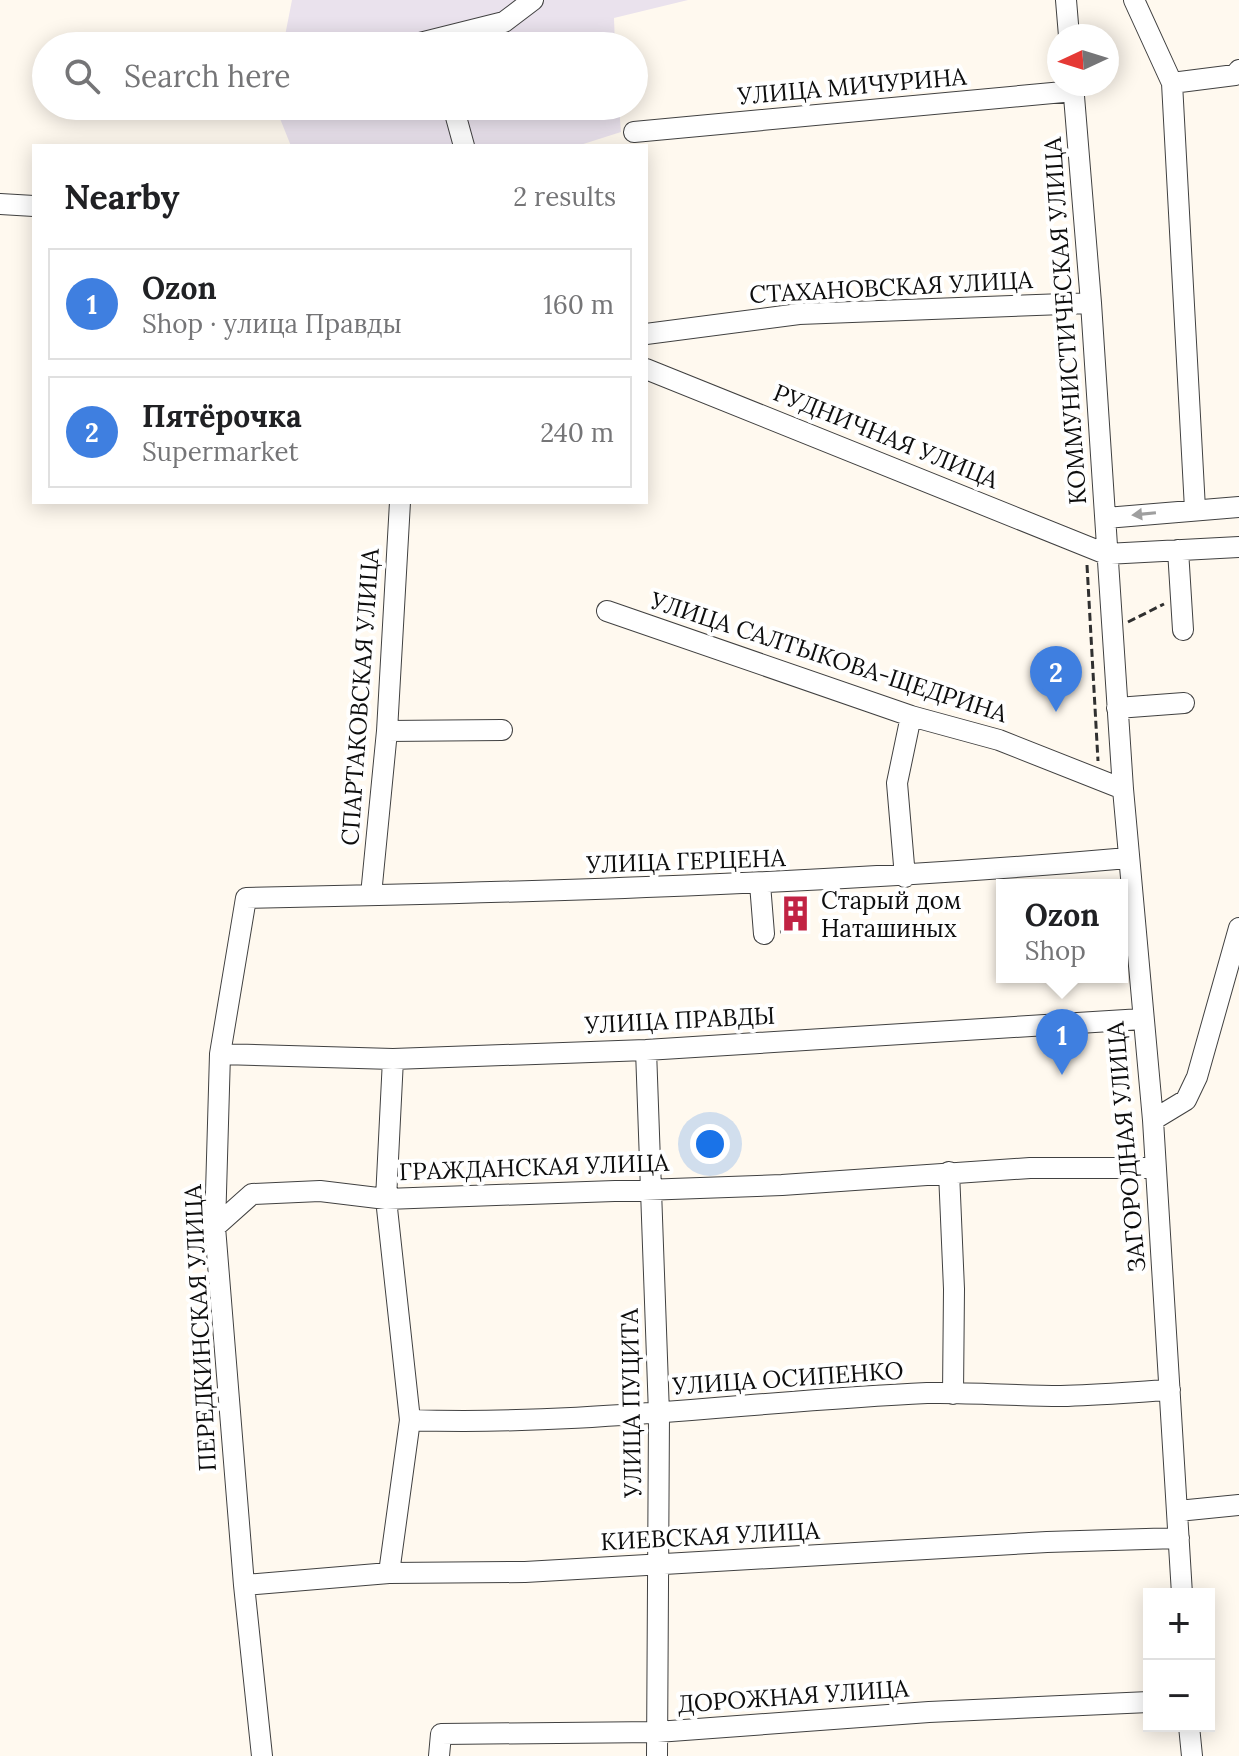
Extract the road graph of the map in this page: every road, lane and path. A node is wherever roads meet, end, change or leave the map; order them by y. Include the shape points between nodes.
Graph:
1 (533, 0) edge
2 (1066, 0) edge
3 (1134, 0) edge
4 (504, 22) junction
5 (1068, 24) edge
6 (464, 32) edge
7 (495, 32) edge
8 (1238, 73) edge
9 (1172, 83) junction
10 (1047, 91) edge
11 (1075, 96) edge
12 (457, 120) edge
13 (634, 132) dead end
14 (463, 144) edge
15 (0, 204) edge
16 (32, 206) edge
17 (1091, 303) junction
18 (648, 334) edge
19 (648, 370) edge
20 (400, 504) edge
21 (1239, 507) edge
22 (1195, 509) junction
23 (1106, 518) junction
24 (1086, 545) junction
25 (1239, 547) edge
26 (1178, 550) junction
27 (1106, 554) junction
28 (1181, 598) junction
29 (607, 611) dead end
30 (1183, 630) dead end
31 (1102, 633) junction
32 (1184, 703) dead end
33 (1117, 708) junction
34 (911, 716) junction
35 (502, 730) dead end
36 (387, 731) junction
37 (1099, 780) junction
38 (1123, 789) junction
39 (1128, 858) junction
40 (905, 877) junction
41 (760, 884) junction
42 (371, 895) junction
43 (804, 896) dead end
44 (246, 898) joint
45 (1239, 928) edge
46 (764, 934) joint
47 (1142, 1019) junction
48 (646, 1050) junction
49 (220, 1054) junction
50 (393, 1059) junction
51 (1153, 1120) junction
52 (1155, 1168) junction
53 (949, 1172) junction
54 (651, 1188) junction
55 (386, 1199) junction
56 (215, 1227) junction
57 (1170, 1390) junction
58 (953, 1394) junction
59 (659, 1414) junction
60 (410, 1420) junction
61 (1239, 1505) edge
62 (1178, 1511) junction
63 (1179, 1538) junction
64 (660, 1566) junction
65 (389, 1573) junction
66 (244, 1585) junction
67 (1182, 1588) edge
68 (1143, 1702) edge
69 (657, 1732) junction
70 (1190, 1732) edge
71 (262, 1756) edge
72 (439, 1756) edge
73 (657, 1756) edge
74 (1192, 1756) edge

1 - 4 street
2 - 5 street
3 - 9 street
4 - 6 street
4 - 7 street
8 - 9 street
9 - 22 street
10 - 13 street, УЛИЦА МИЧУРИНА
11 - 17 street, КОММУНИСТИЧЕСКАЯ УЛИЦА
12 - 14 street
15 - 16 street
17 - 18 street, СТАХАНОВСКАЯ УЛИЦА via 799,314
17 - 23 street, КОММУНИСТИЧЕСКАЯ УЛИЦА
19 - 24 street, РУДНИЧНАЯ УЛИЦА
20 - 36 street, СПАРТАКОВСКАЯ УЛИЦА
21 - 22 street
22 -> 23 street
23 - 27 street, КОММУНИСТИЧЕСКАЯ УЛИЦА
24 - 27 street, РУДНИЧНАЯ УЛИЦА
24 - 31 path
25 - 26 street
26 - 27 street
26 - 28 street
27 - 31 street, ЗАГОРОДНАЯ УЛИЦА
28 - 30 street
28 - 31 path
29 - 34 street, УЛИЦА САЛТЫКОВА-ЩЕДРИНА
31 - 33 street, ЗАГОРОДНАЯ УЛИЦА
31 - 37 path
32 - 33 street
33 - 38 street, ЗАГОРОДНАЯ УЛИЦА
34 - 37 street, УЛИЦА САЛТЫКОВА-ЩЕДРИНА via 999,740
34 - 40 street via 897,783
35 - 36 street
36 - 42 street, СПАРТАКОВСКАЯ УЛИЦА
37 - 38 street, УЛИЦА САЛТЫКОВА-ЩЕДРИНА
38 - 39 street, ЗАГОРОДНАЯ УЛИЦА
39 - 40 street, УЛИЦА ГЕРЦЕНА
39 - 47 street, ЗАГОРОДНАЯ УЛИЦА
40 - 41 street, УЛИЦА ГЕРЦЕНА
41 - 42 street, УЛИЦА ГЕРЦЕНА
41 - 46 street
42 - 44 street, УЛИЦА ГЕРЦЕНА
43 - 46 path via 807,930
44 - 49 street, ПЕРЕДКИНСКАЯ УЛИЦА
45 - 51 street via 1192,1088 1186,1100
47 - 48 street, УЛИЦА ПРАВДЫ
47 - 51 street, ЗАГОРОДНАЯ УЛИЦА
48 - 50 street, УЛИЦА ПРАВДЫ
48 - 54 street, УЛИЦА ПУЦИТА
49 - 50 street, УЛИЦА ПРАВДЫ
49 - 56 street, ПЕРЕДКИНСКАЯ УЛИЦА
50 - 55 street
51 - 52 street, ЗАГОРОДНАЯ УЛИЦА
52 - 53 street, ГРАЖДАНСКАЯ УЛИЦА
52 - 57 street, ЗАГОРОДНАЯ УЛИЦА
53 - 54 street, ГРАЖДАНСКАЯ УЛИЦА via 782,1185
53 - 58 street
54 - 55 street, ГРАЖДАНСКАЯ УЛИЦА
54 - 59 street, УЛИЦА ПУЦИТА
55 - 56 street, ГРАЖДАНСКАЯ УЛИЦА via 320,1191 252,1194
55 - 60 street
56 - 66 street, ПЕРЕДКИНСКАЯ УЛИЦА
57 - 58 street, УЛИЦА ОСИПЕНКО via 1063,1396
57 - 62 street, ЗАГОРОДНАЯ УЛИЦА
58 - 59 street, УЛИЦА ОСИПЕНКО via 725,1405
59 - 60 street, УЛИЦА ОСИПЕНКО
59 - 64 street, УЛИЦА ПУЦИТА
60 - 65 street
61 - 62 street
62 - 63 street, ЗАГОРОДНАЯ УЛИЦА
63 - 64 street, КИЕВСКАЯ УЛИЦА
63 - 67 street, ЗАГОРОДНАЯ УЛИЦА
64 - 65 street, КИЕВСКАЯ УЛИЦА
64 - 69 street, УЛИЦА ПУЦИТА
65 - 66 street, КИЕВСКАЯ УЛИЦА
66 - 71 street, ПЕРЕДКИНСКАЯ УЛИЦА
68 - 69 street, ДОРОЖНАЯ УЛИЦА
69 - 72 street, ДОРОЖНАЯ УЛИЦА via 441,1734
69 - 73 street, УЛИЦА ПУЦИТА
70 - 74 street

